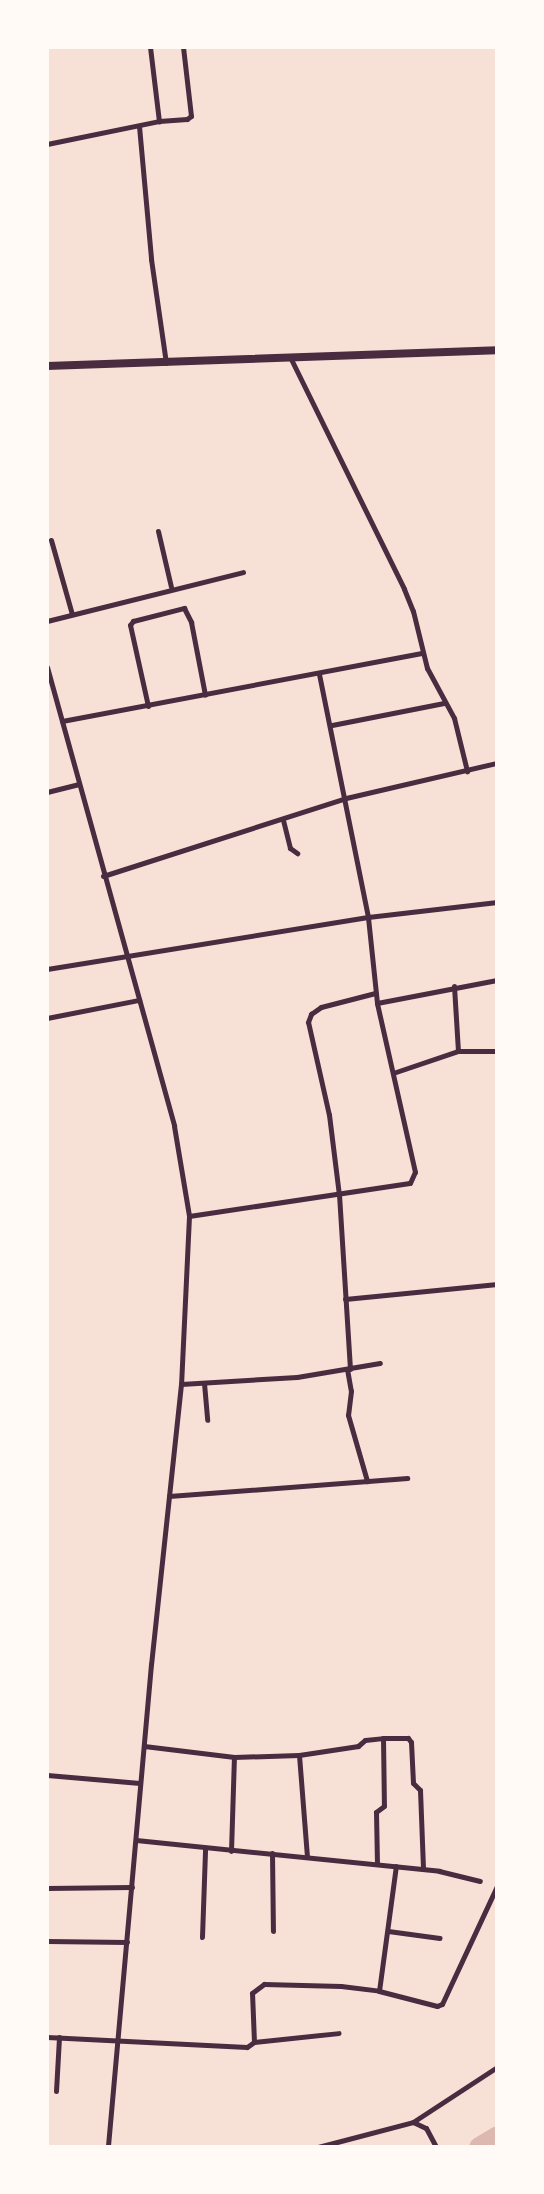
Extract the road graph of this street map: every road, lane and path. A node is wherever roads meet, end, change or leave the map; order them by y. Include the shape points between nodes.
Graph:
1 (150, 47) edge
2 (183, 47) edge
3 (159, 121) junction
4 (139, 126) junction
5 (47, 144) edge
6 (497, 350) edge
7 (291, 359) junction
8 (166, 363) junction
9 (47, 366) edge
10 (158, 531) dead end
11 (51, 540) dead end
12 (243, 572) dead end
13 (171, 587) junction
14 (72, 614) junction
15 (47, 621) edge
16 (422, 653) junction
17 (47, 667) edge
18 (319, 673) junction
19 (51, 693) edge
20 (205, 695) junction
21 (444, 703) junction
22 (148, 706) junction
23 (62, 721) junction
24 (332, 725) junction
25 (497, 763) edge
26 (467, 771) junction
27 (78, 784) junction
28 (47, 792) edge
29 (346, 798) junction
30 (283, 820) junction
31 (297, 853) dead end
32 (103, 876) junction
33 (497, 902) edge
34 (369, 917) junction
35 (127, 958) junction
36 (47, 969) edge
37 (497, 979) edge
38 (454, 986) junction
39 (375, 993) junction
40 (139, 1000) junction
41 (377, 1003) junction
42 (47, 1018) edge
43 (458, 1051) junction
44 (497, 1051) edge
45 (393, 1073) junction
46 (339, 1195) junction
47 (189, 1216) junction
48 (497, 1284) edge
49 (345, 1299) junction
50 (380, 1363) dead end
51 (348, 1369) junction
52 (204, 1383) junction
53 (181, 1384) junction
54 (207, 1420) dead end
55 (407, 1478) dead end
56 (367, 1481) junction
57 (169, 1496) junction
58 (383, 1738) junction
59 (144, 1746) junction
60 (299, 1755) junction
61 (234, 1757) junction
62 (47, 1774) edge
63 (140, 1783) junction
64 (136, 1840) junction
65 (205, 1849) junction
66 (231, 1850) junction
67 (272, 1853) junction
68 (307, 1857) junction
69 (377, 1864) junction
70 (396, 1866) junction
71 (423, 1869) junction
72 (480, 1881) dead end
73 (497, 1886) edge
74 (132, 1887) junction
75 (47, 1888) edge
76 (273, 1931) dead end
77 (388, 1931) junction
78 (202, 1937) dead end
79 (440, 1938) dead end
80 (47, 1941) edge
81 (127, 1942) junction
82 (379, 1992) junction
83 (339, 2033) dead end
84 (47, 2037) edge
85 (59, 2037) junction
86 (118, 2038) junction
87 (254, 2042) junction
88 (497, 2067) edge
89 (56, 2091) dead end
90 (413, 2122) junction
91 (108, 2147) edge
92 (318, 2147) edge
93 (436, 2147) edge

1 - 3 street
2 - 3 street via 191,116
3 - 4 street
4 - 5 street
4 - 8 street via 150,259
6 - 7 main road
7 - 8 main road
7 - 16 street via 404,589
8 - 9 main road
10 - 13 street
11 - 14 street
12 - 13 street
13 - 14 street
14 - 15 street
16 - 18 street
16 - 21 street
17 - 19 street
18 - 20 street
18 - 24 street
19 - 23 street
20 - 22 street
20 - 22 street via 191,622 184,608 130,625
21 - 24 street
21 - 26 street via 458,731
22 - 23 street
23 - 27 street
24 - 29 street
25 - 26 street
26 - 29 street
27 - 28 street
27 - 32 street
29 - 30 street
29 - 34 street
30 - 31 street via 290,848
30 - 32 street
32 - 35 street
33 - 34 street
34 - 35 street
34 - 39 street
35 - 36 street
35 - 40 street
37 - 38 street
38 - 41 street
38 - 43 street
39 - 41 street
39 - 46 street via 321,1007 309,1021 329,1115
40 - 42 street
40 - 47 street via 174,1126
41 - 45 street
43 - 44 street
43 - 45 street
45 - 46 street via 414,1180
46 - 47 street
46 - 49 street
47 - 53 street
48 - 49 street
49 - 51 street
50 - 51 street
51 - 52 street
51 - 56 street via 348,1415
52 - 53 street
52 - 54 street
53 - 57 street
55 - 56 street
56 - 57 street
57 - 59 street
58 - 60 street
58 - 69 street via 384,1806 376,1812
58 - 71 street via 408,1738 411,1742 414,1783 420,1790
59 - 61 street
59 - 63 street
60 - 61 street
60 - 68 street
61 - 66 street
62 - 63 street
63 - 64 street
64 - 65 street
64 - 74 street
65 - 66 street
65 - 78 street
66 - 67 street
67 - 68 street
67 - 76 street
68 - 69 street
69 - 70 street
70 - 71 street
70 - 77 street
71 - 72 street
73 - 82 street via 442,2004
74 - 75 street
74 - 81 street
77 - 79 street
77 - 82 street
80 - 81 street
81 - 86 street
82 - 87 street via 341,1986 258,1986 252,1993
83 - 87 street
84 - 85 street
85 - 86 street
85 - 89 street
86 - 87 street via 242,2047
86 - 91 street
88 - 90 street
90 - 92 street
90 - 93 street via 426,2128

